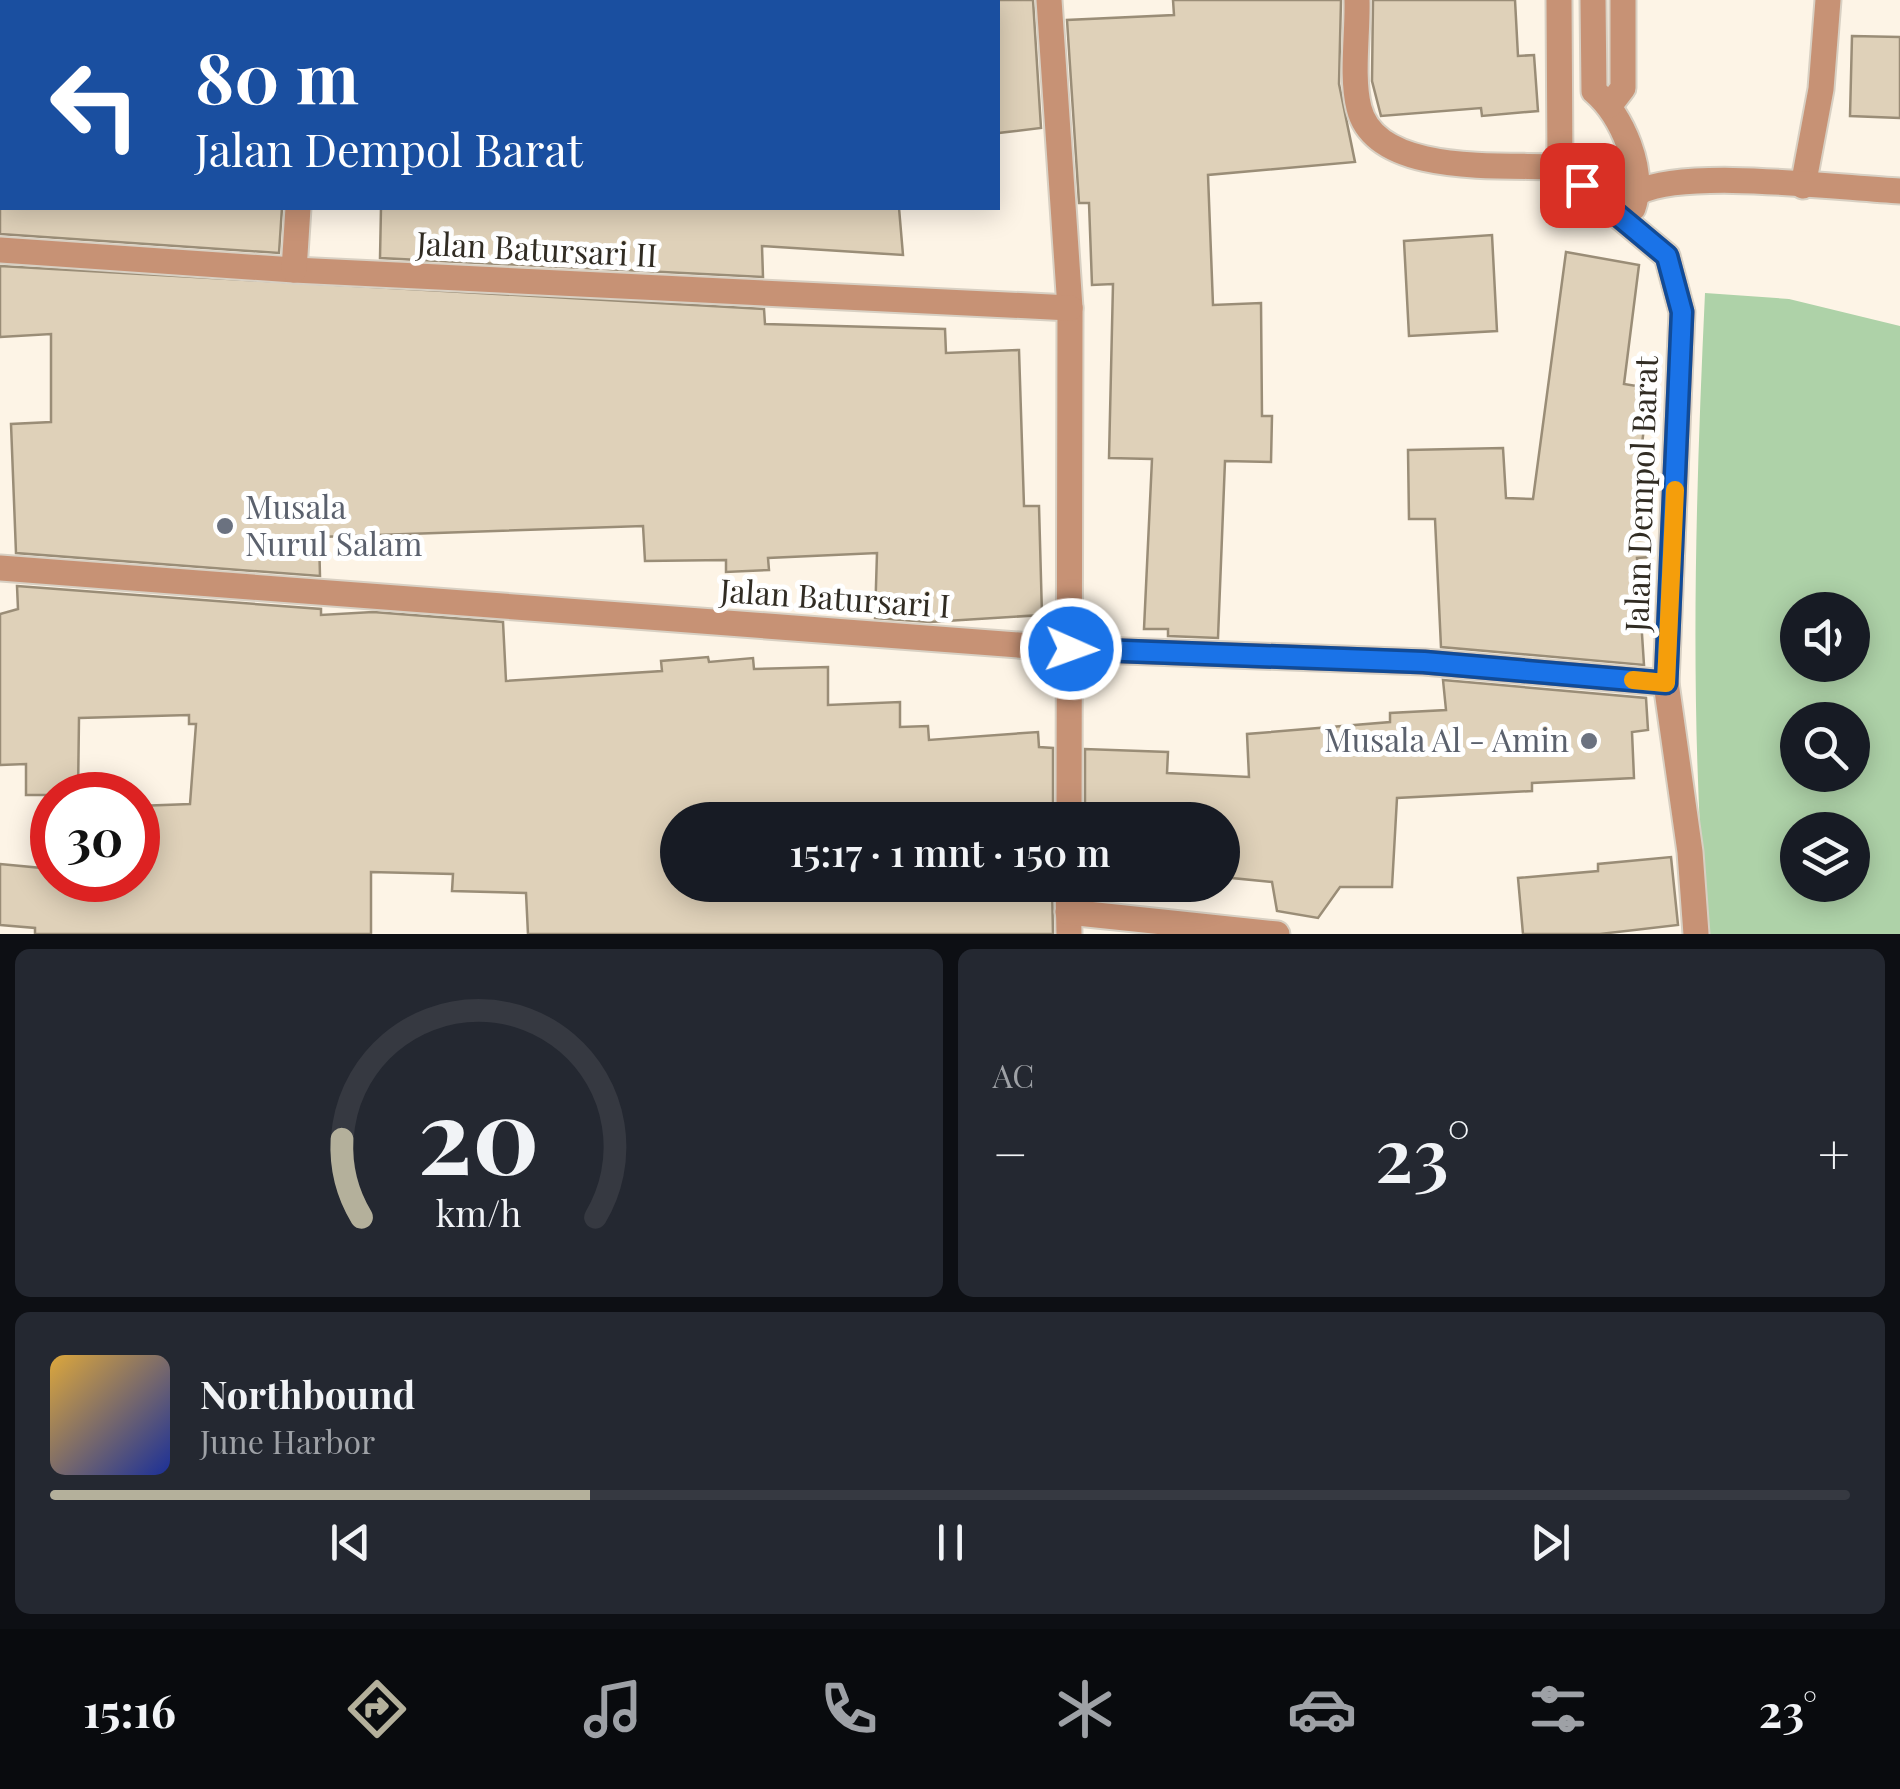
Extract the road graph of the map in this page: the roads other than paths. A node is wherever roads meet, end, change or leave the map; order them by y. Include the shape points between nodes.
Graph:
1 (1049, 0) edge
2 (1357, 0) edge
3 (1559, 0) edge
4 (1593, 0) edge
5 (1623, 0) edge
6 (1828, 0) edge
7 (1610, 105) junction
8 (1560, 167) junction
9 (1803, 186) junction
10 (1900, 191) edge
11 (1638, 192) junction
12 (298, 210) edge
13 (1628, 222) junction
14 (0, 250) edge
15 (294, 270) junction
16 (1070, 308) junction
17 (0, 568) edge
18 (1071, 649) junction
19 (1666, 683) junction
20 (1069, 802) edge
21 (1068, 923) edge
22 (1277, 934) edge
23 (1696, 934) edge

1 - 16 street
2 - 8 street via 1359,109 1374,136 1401,156
3 - 8 street
4 - 7 street via 1594,91
5 - 7 street via 1624,88
6 - 9 street
7 - 11 street via 1630,150
8 - 13 street, Jalan Dempol Barat
9 - 10 street
9 - 11 street via 1693,180 1658,182
11 - 13 street
12 - 15 street
13 - 19 street, Jalan Dempol Barat via 1667,256 1682,312
14 - 15 street, Jalan Batursari II
15 - 16 street, Jalan Batursari II
16 - 18 street
17 - 18 street, Jalan Batursari I
18 - 19 street, Jalan Batursari I via 1424,662
18 - 20 street
19 - 23 street, Jalan Dempol Barat
21 - 22 street

